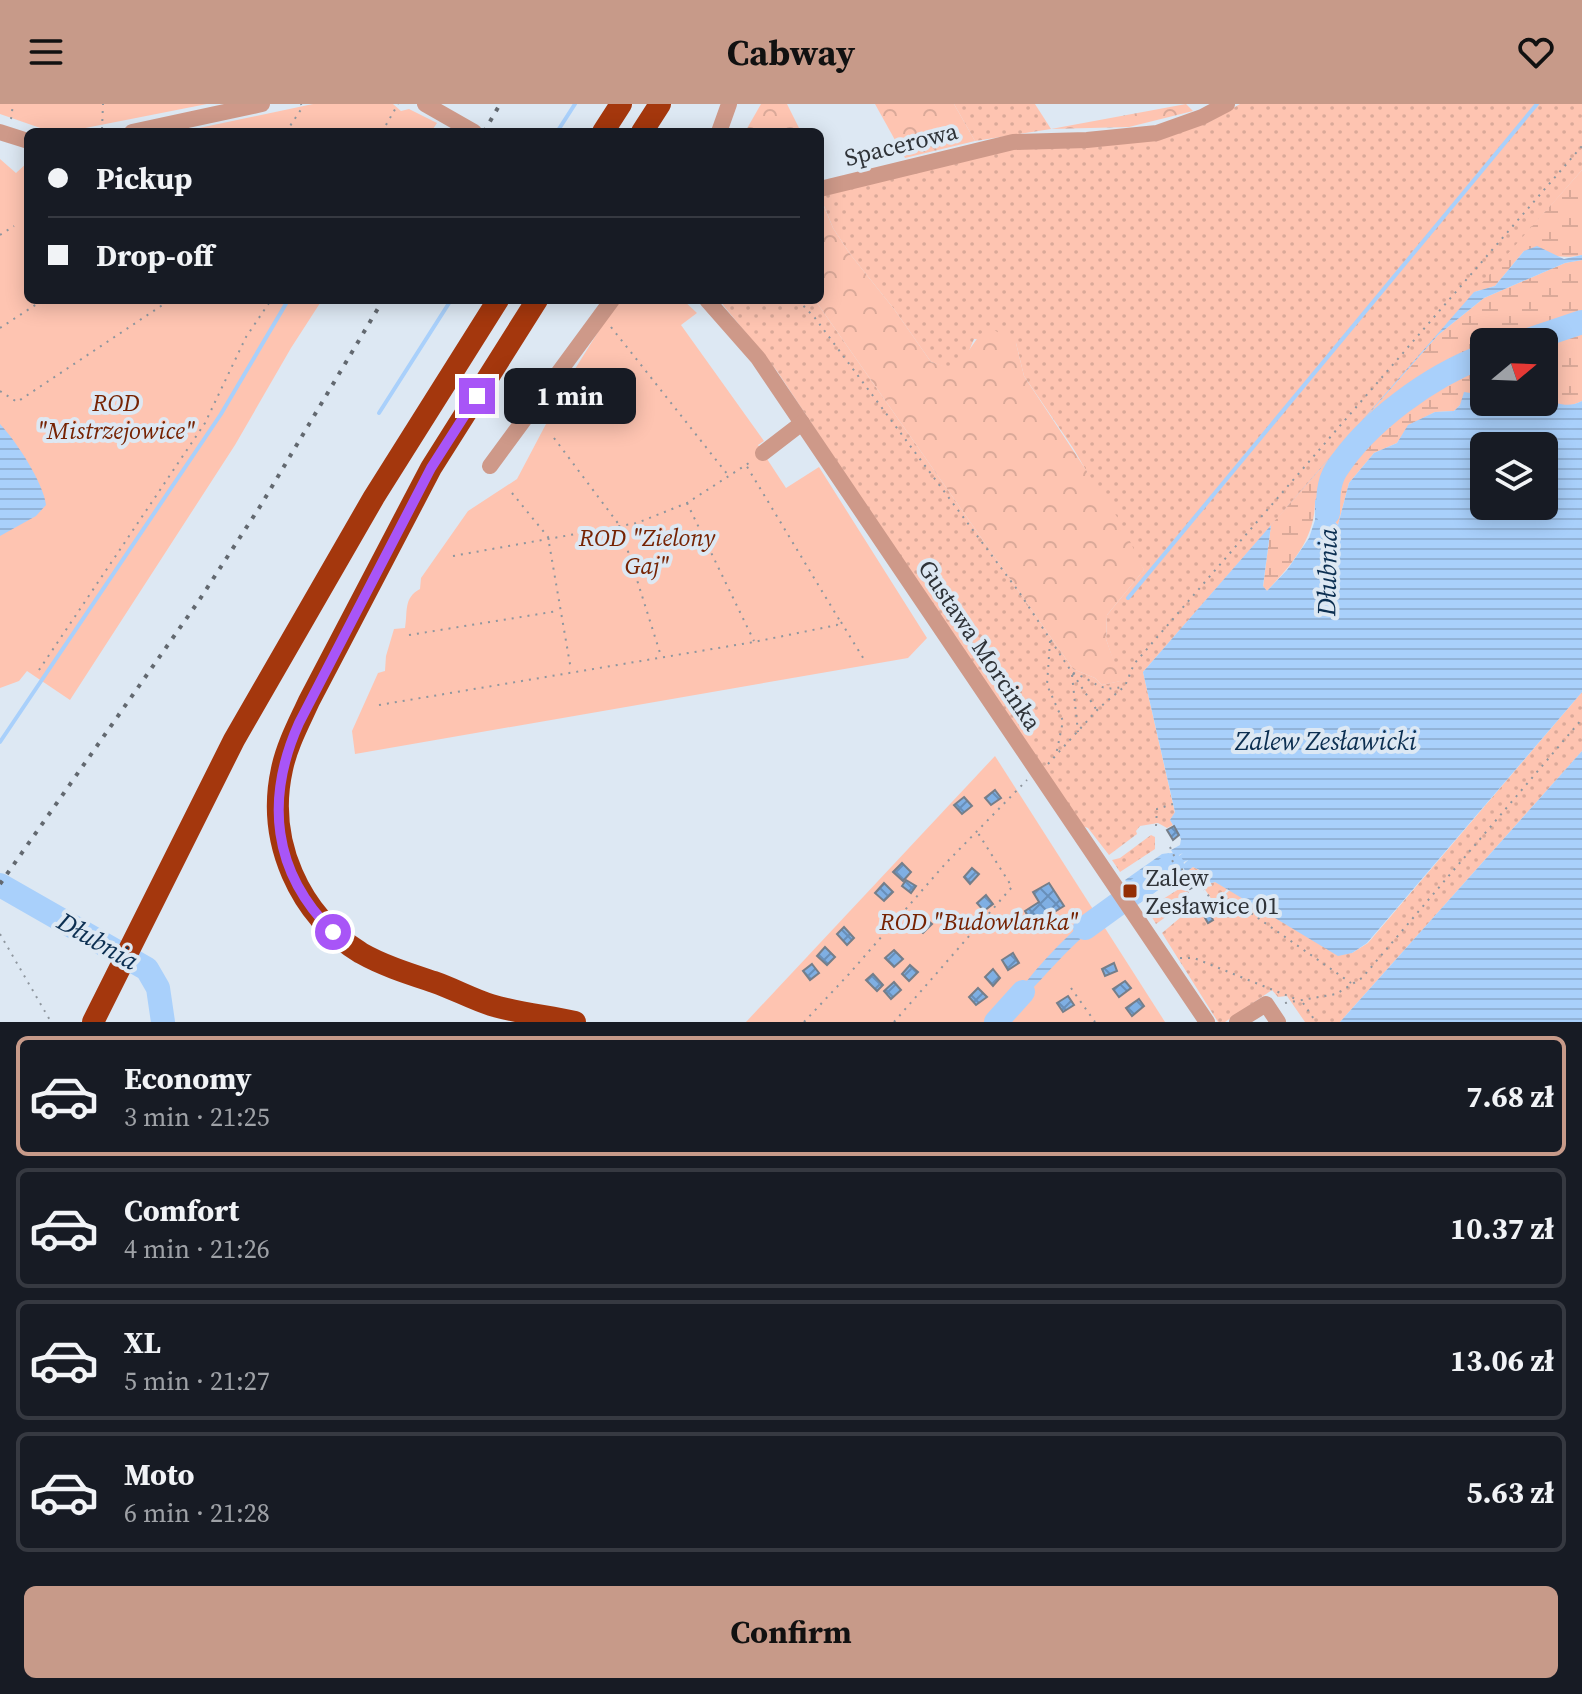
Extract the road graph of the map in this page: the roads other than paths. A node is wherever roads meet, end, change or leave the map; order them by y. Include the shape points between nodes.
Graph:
1 (262, 104) edge
2 (425, 104) edge
3 (621, 104) edge
4 (660, 104) edge
5 (729, 104) edge
6 (1227, 104) edge
7 (151, 128) edge
8 (467, 128) edge
9 (606, 128) edge
10 (645, 128) edge
11 (720, 128) edge
12 (0, 132) edge
13 (24, 140) edge
14 (824, 188) edge
15 (495, 304) edge
16 (534, 304) edge
17 (609, 304) edge
18 (711, 304) edge
19 (802, 423) junction
20 (763, 453) road end
21 (490, 466) dead end
22 (1293, 1002) road end
23 (1266, 1004) junction
24 (93, 1022) edge
25 (575, 1022) edge
26 (1207, 1022) edge
27 (1237, 1022) edge
28 (1278, 1022) edge

1 - 7 street
2 - 8 street
3 - 9 highway
4 - 10 highway
5 - 11 street
6 - 14 street, Spacerowa via 1157,133 1013,142
12 - 13 street
15 - 24 highway via 374,497 234,740
16 - 25 highway via 431,468 309,701 282,766 278,817 291,873 320,919 349,944 383,964 490,1005
17 - 21 street
18 - 19 street, Gustawa Morcinka via 758,358
19 - 20 street
19 - 26 street, Gustawa Morcinka
22 - 23 street
23 - 27 street
23 - 28 street

